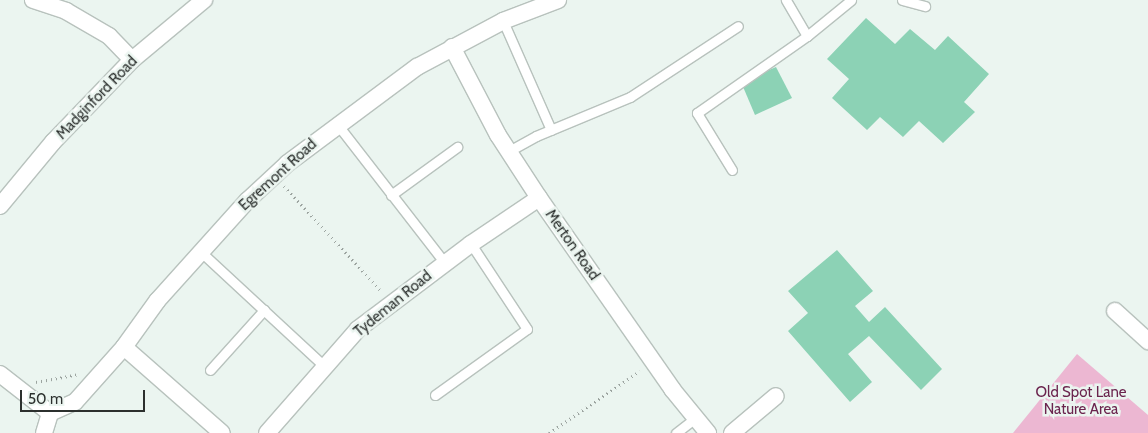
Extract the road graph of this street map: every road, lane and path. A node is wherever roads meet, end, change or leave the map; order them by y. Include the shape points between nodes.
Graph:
1 (33, 0) edge
2 (204, 0) edge
3 (558, 0) edge
4 (786, 0) edge
5 (851, 0) edge
6 (902, 0) edge
7 (925, 6) dead end
8 (503, 21) junction
9 (738, 26) dead end
10 (807, 36) junction
11 (452, 47) junction
12 (132, 60) junction
13 (337, 124) junction
14 (551, 130) junction
15 (457, 147) dead end
16 (509, 152) junction
17 (732, 170) dead end
18 (274, 176) junction
19 (391, 195) junction
20 (539, 198) junction
21 (0, 206) edge
22 (470, 244) junction
23 (201, 252) junction
24 (445, 263) junction
25 (392, 303) junction
26 (264, 310) junction
27 (1115, 312) dead end
28 (1145, 333) edge
29 (124, 346) junction
30 (653, 362) junction
31 (325, 368) junction
32 (210, 370) dead end
33 (0, 374) edge
34 (94, 379) junction
35 (18, 388) junction
36 (435, 395) dead end
37 (776, 396) dead end
38 (50, 413) junction
39 (695, 418) junction
40 (44, 433) edge
41 (222, 433) edge
42 (267, 433) edge
43 (549, 433) edge
44 (676, 433) edge
45 (708, 433) edge
46 (732, 433) edge

1 - 12 street via 66,11 109,36
2 - 12 street, Madginford Road
3 - 8 street, Egremont Road
4 - 10 lane
5 - 10 lane
6 - 7 lane
8 - 11 street, Egremont Road
8 - 14 lane
9 - 14 lane via 630,97
10 - 17 lane via 697,113
11 - 13 street, Egremont Road
11 - 16 street, Merton Road
12 - 21 street, Madginford Road via 53,142
13 - 18 street, Egremont Road
13 - 19 lane
14 - 16 lane
15 - 19 lane
16 - 20 street, Merton Road
18 - 23 street, Egremont Road
18 - 25 path
19 - 24 lane
20 - 22 street, Tydeman Road
20 - 30 street, Merton Road
22 - 24 street, Tydeman Road
22 - 36 lane via 528,329
23 - 26 lane
23 - 29 street, Egremont Road via 157,301
24 - 25 street, Tydeman Road
25 - 31 street, Tydeman Road via 358,329
26 - 31 lane
26 - 32 lane
27 - 28 street
29 - 34 street, Egremont Road
29 - 41 street
30 - 39 street, Merton Road
30 - 43 path
31 - 42 street, Tydeman Road
33 - 35 street
34 - 35 path via 85,373
34 - 38 street, Egremont Road via 75,402
35 - 38 street
37 - 46 street
38 - 40 street
39 - 44 lane
39 - 45 street, Merton Road

